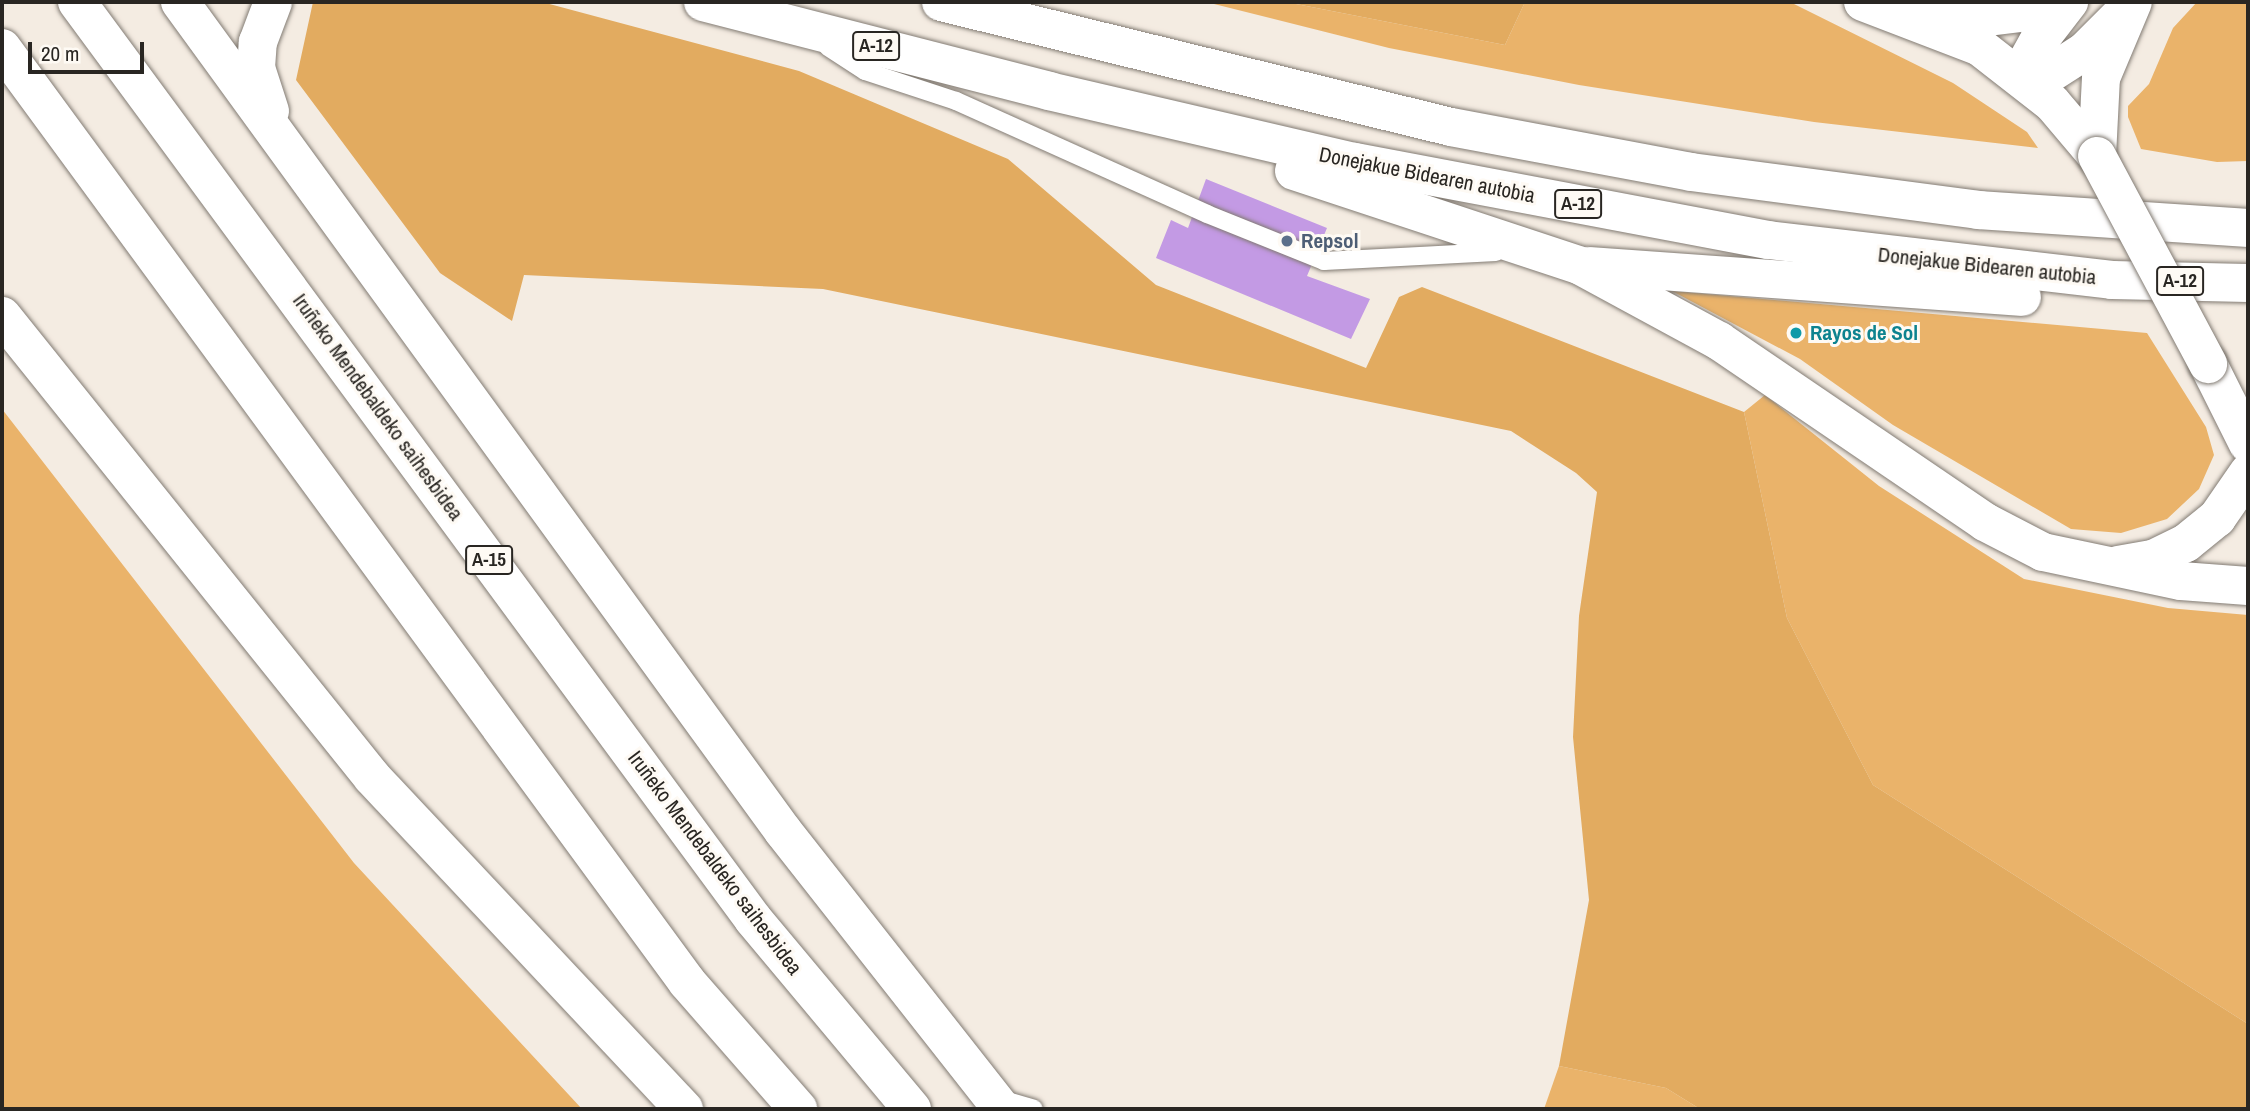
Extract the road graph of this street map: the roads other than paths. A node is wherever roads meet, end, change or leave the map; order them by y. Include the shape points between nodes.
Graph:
1 (77, 2) edge
2 (180, 2) edge
3 (273, 2) edge
4 (702, 2) edge
5 (941, 2) edge
6 (1863, 2) edge
7 (2061, 2) edge
8 (2069, 2) edge
9 (2131, 5) edge
10 (1916, 20) junction
11 (789, 23) junction
12 (2, 48) edge
13 (2026, 80) junction
14 (1049, 91) junction
15 (2091, 142) junction
16 (288, 147) junction
17 (2248, 219) edge
18 (2183, 226) junction
19 (2248, 228) edge
20 (1541, 253) junction
21 (1581, 266) junction
22 (2112, 280) junction
23 (2248, 283) edge
24 (2, 316) edge
25 (2248, 444) edge
26 (2248, 473) edge
27 (2106, 567) junction
28 (2248, 586) edge
29 (998, 1103) edge
30 (684, 1109) edge
31 (798, 1109) edge
32 (912, 1109) edge
33 (1034, 1109) edge

1 - 32 main road, Iruñeko Mendebaldeko saihesbidea / A-15 via 752,919
2 - 16 main road
3 - 16 main road via 258,42 256,68 261,94
4 - 11 main road, Donejakue Bidearen autobia / A-12
5 - 18 main road via 1451,127 1691,172 1978,210
6 - 10 main road
7 - 10 main road via 2045,10
8 - 13 main road via 2038,42
9 - 13 main road via 2085,51
9 - 15 main road via 2101,78
10 - 13 main road via 1980,47
11 - 14 main road, Donejakue Bidearen autobia / A-12
11 - 20 lane via 865,71 956,101 1207,214 1324,261 1471,251
12 - 31 main road via 687,982
13 - 15 main road
14 - 20 main road
14 - 22 main road, Donejakue Bidearen autobia / A-12 via 1355,162 1768,240
15 - 25 main road, bridge
16 - 29 main road via 758,797
17 - 18 main road
18 - 19 main road
20 - 21 main road
21 - 22 main road via 2045,299
21 - 27 main road via 1719,341 1985,522 2043,552
22 - 23 main road, Donejakue Bidearen autobia / A-12
24 - 30 main road via 372,777
26 - 27 main road via 2217,517 2186,543 2153,559
27 - 28 main road via 2180,581
29 - 33 lane

